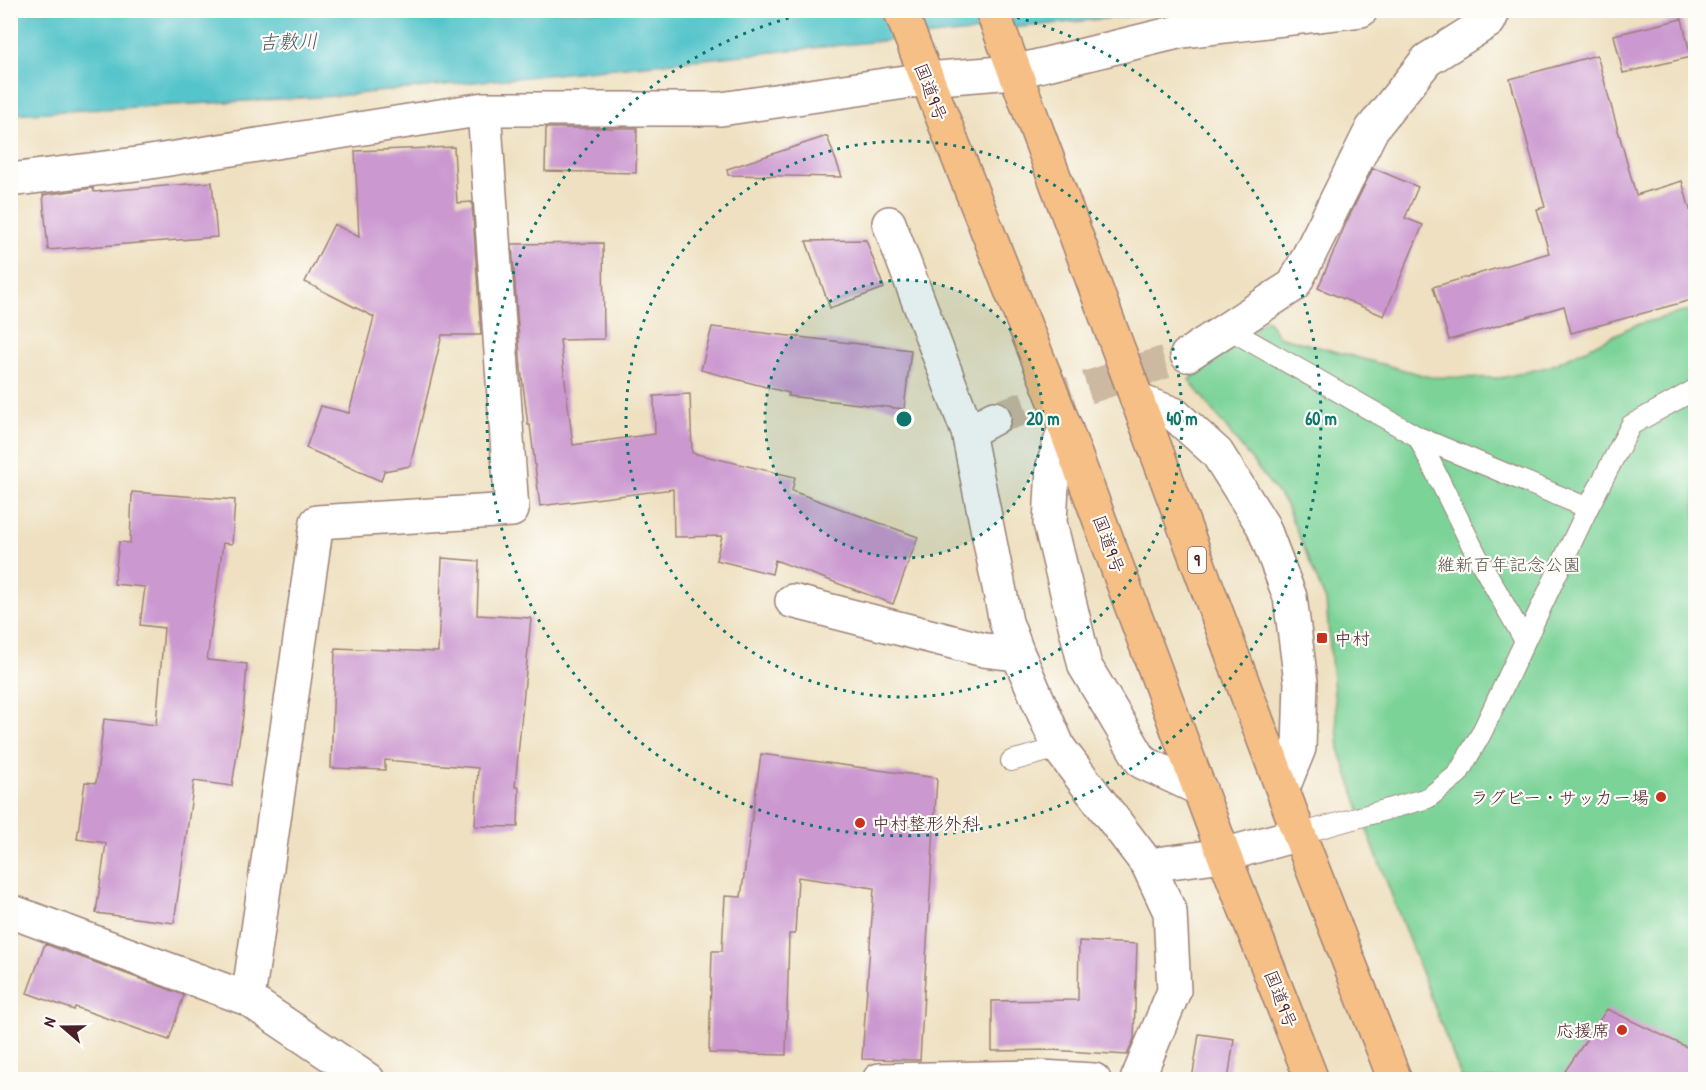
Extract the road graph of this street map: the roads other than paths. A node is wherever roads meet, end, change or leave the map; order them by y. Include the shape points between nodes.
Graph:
1 (900, 10) edge
2 (1361, 10) edge
3 (1494, 10) edge
4 (998, 25) edge
5 (921, 66) junction
6 (1014, 72) junction
7 (484, 109) junction
8 (10, 180) edge
9 (889, 223) dead end
10 (1227, 328) junction
11 (1187, 355) tunnel mouth
12 (1695, 389) edge
13 (1137, 400) junction
14 (1065, 427) junction
15 (1418, 437) junction
16 (1588, 508) junction
17 (792, 601) dead end
18 (1525, 641) junction
19 (1018, 654) junction
20 (1059, 748) junction
21 (1011, 761) dead end
22 (1283, 788) junction
23 (1200, 789) junction
24 (1299, 834) junction
25 (1224, 855) junction
26 (1148, 866) junction
27 (10, 911) edge
28 (248, 999) junction
29 (368, 1080) edge
30 (879, 1080) edge
31 (1094, 1080) edge
32 (1137, 1080) edge
33 (1312, 1080) edge
34 (1395, 1080) edge

1 - 5 highway, 国道9号
2 - 6 street via 1182,31
3 - 10 street via 1489,21 1427,60 1372,129 1294,285
4 - 6 highway, 9
5 - 6 street
5 - 7 street via 722,109
5 - 14 highway, 国道9号
6 - 13 highway, 9
7 - 8 street via 144,163
7 - 28 street via 512,510 317,522
9 - 19 street via 981,425 1006,622
10 - 11 street
10 - 15 lane
12 - 16 lane via 1631,425
13 - 22 highway, 9
13 - 22 street via 1174,414 1217,453 1263,526 1290,597 1301,682 1299,748
14 - 23 highway, 国道9号
14 - 23 street via 1053,466 1050,523 1085,666 1142,762
15 - 16 lane
15 - 18 lane via 1477,556
16 - 18 lane
17 - 19 street via 984,650
18 - 24 lane via 1458,774 1428,798
19 - 20 street
20 - 21 lane
20 - 26 street
22 - 24 highway, 9
23 - 25 highway, 国道9号
24 - 25 street
24 - 34 highway, 9
25 - 26 street
25 - 33 highway, 国道9号
26 - 32 street via 1170,912 1174,991
27 - 28 street
28 - 29 street
30 - 31 street

